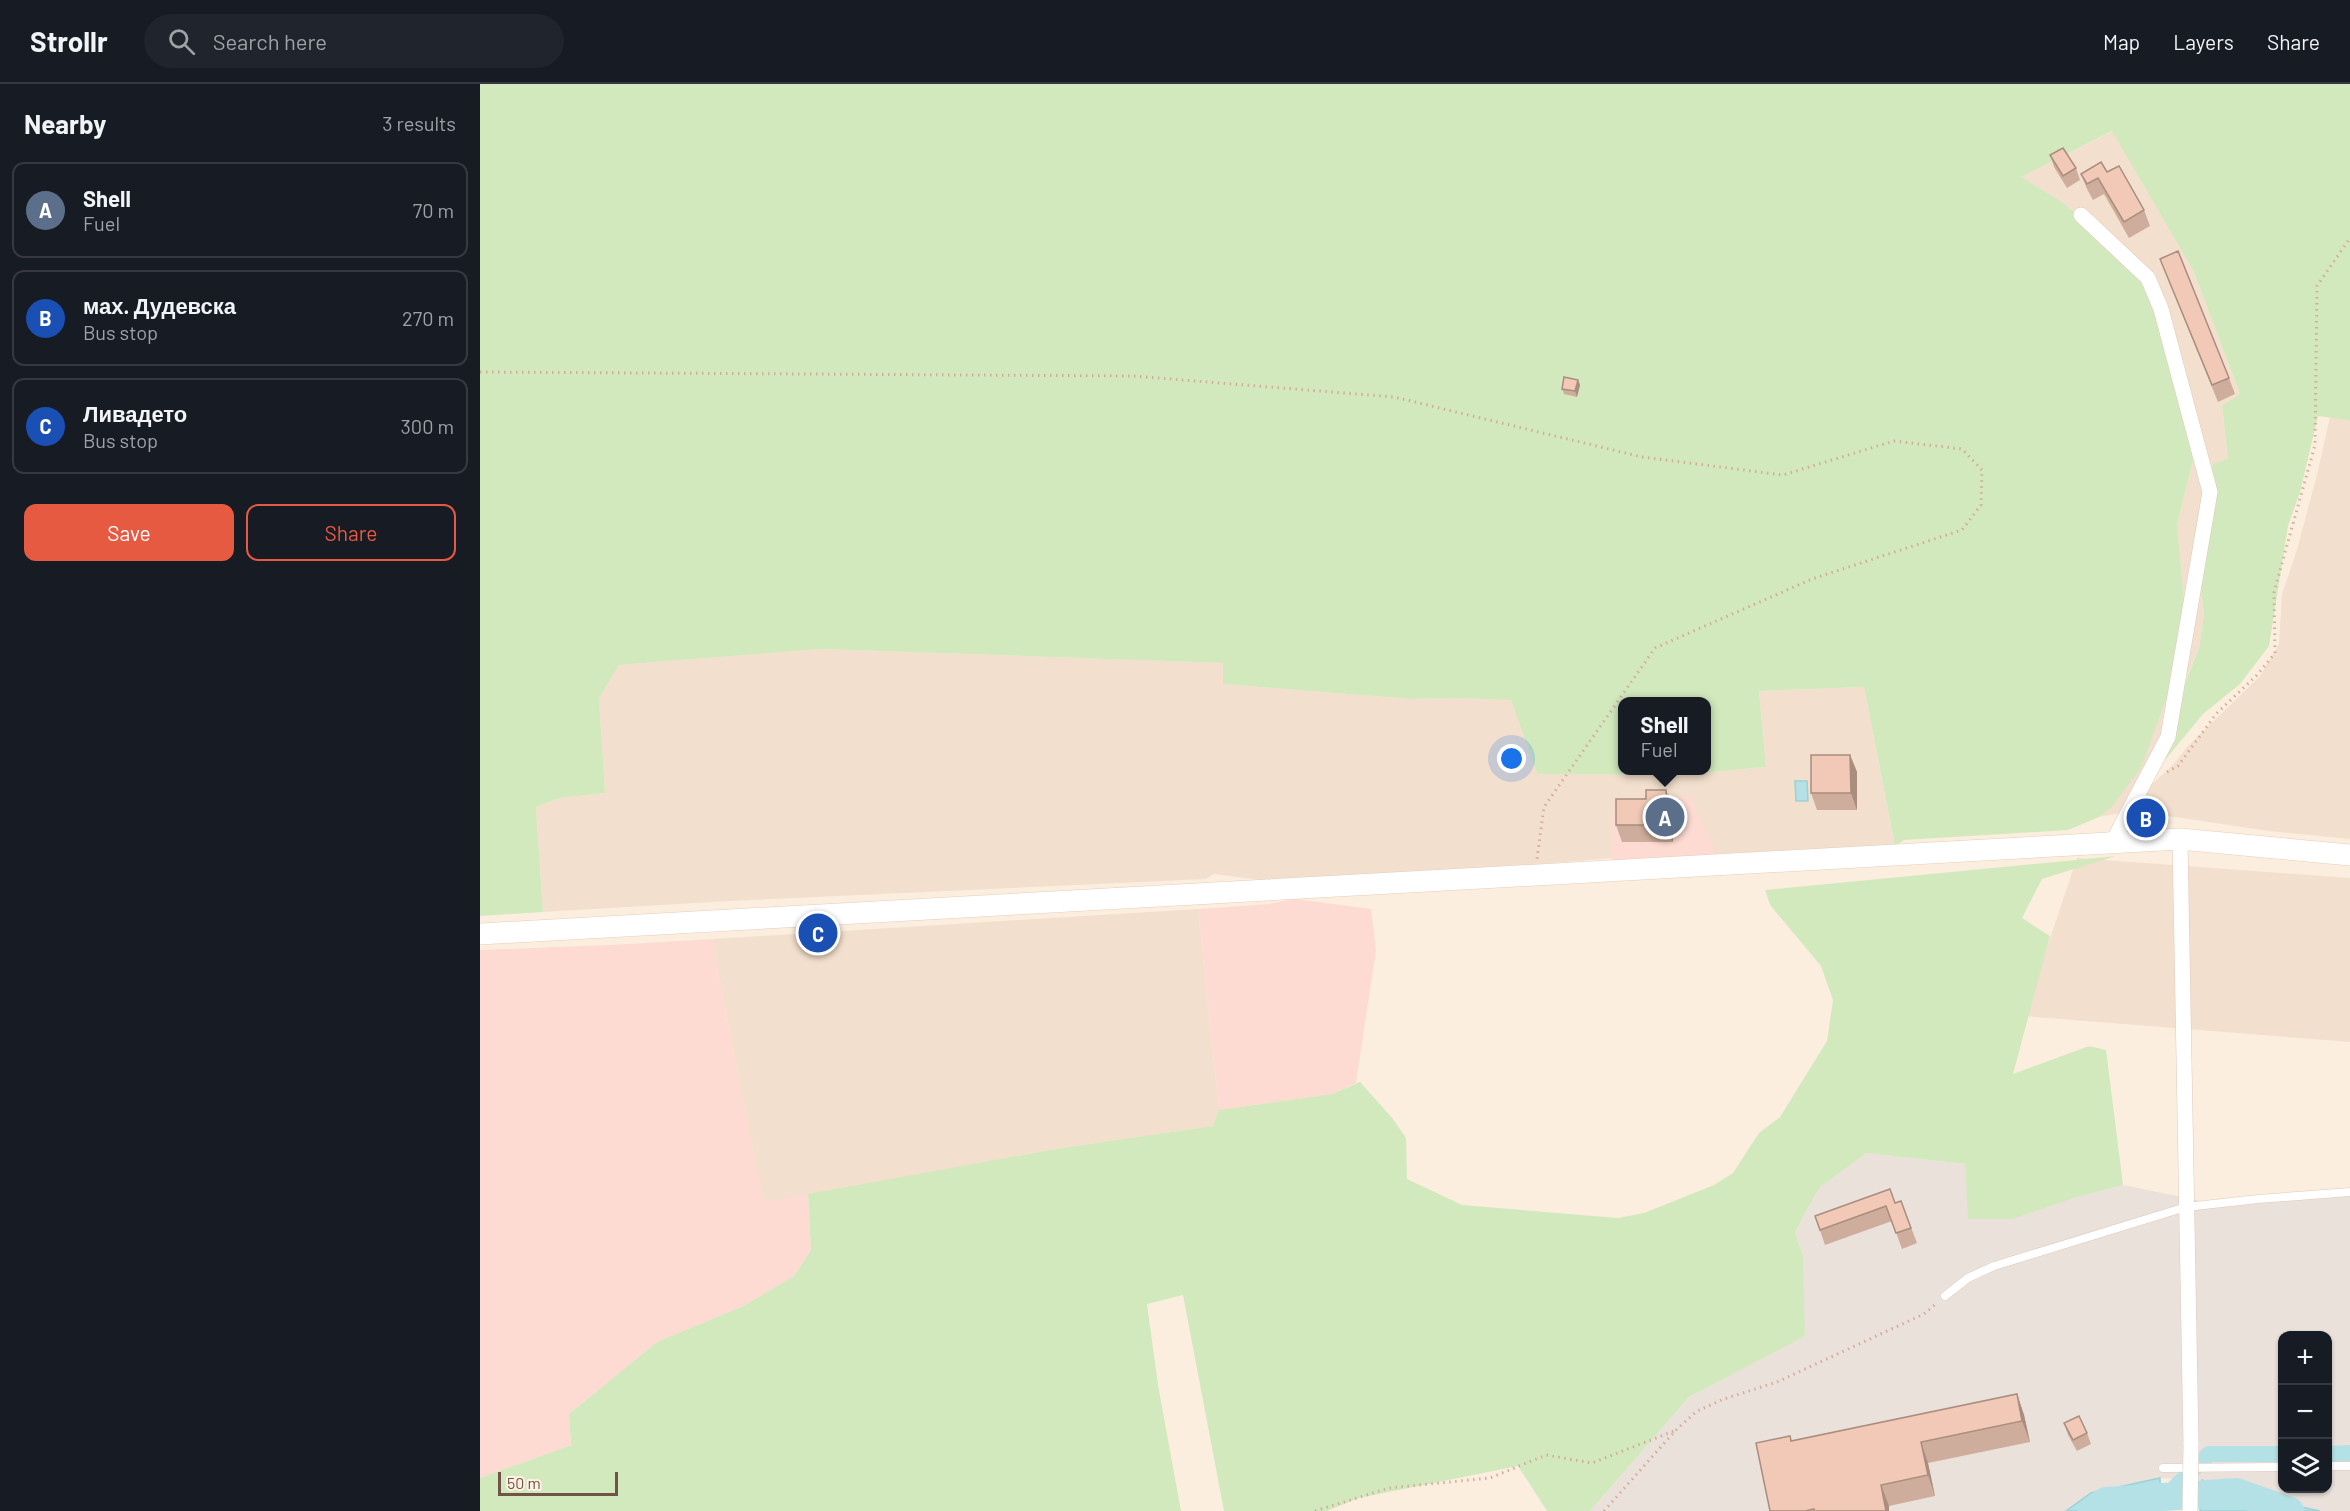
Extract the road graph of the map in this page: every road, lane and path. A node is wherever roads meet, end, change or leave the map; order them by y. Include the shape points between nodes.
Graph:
1 (2081, 215) dead end
2 (2350, 238) edge
3 (480, 372) edge
4 (1621, 697) edge
5 (1618, 701) edge
6 (2142, 786) junction
7 (2180, 839) junction
8 (2112, 843) junction
9 (2350, 855) edge
10 (1535, 875) junction
11 (480, 934) edge
12 (2350, 1192) edge
13 (2186, 1207) junction
14 (1945, 1296) joint
15 (1676, 1430) junction
16 (2332, 1466) edge
17 (2350, 1466) edge
18 (2278, 1467) edge
19 (2163, 1468) dead end
20 (1315, 1511) edge
21 (1604, 1511) edge
22 (2190, 1511) edge

1 - 6 street via 2148,278 2162,309 2210,492 2168,737
2 - 6 path via 2316,286 2315,445 2274,592 2275,653 2258,675 2216,714 2178,766
3 - 4 path via 1133,376 1394,398 1642,457 1782,475 1894,441 1962,448 1982,470 1981,505 1962,530 1812,579 1655,648
5 - 10 path via 1544,807
6 - 8 street
7 - 8 street
7 - 9 street
7 - 13 street
8 - 10 street
10 - 11 street
12 - 13 lane
13 - 14 lane via 1994,1266 1968,1278
13 - 22 street, bridge
14 - 15 path via 1924,1314 1777,1382 1696,1411
15 - 20 path via 1592,1462 1546,1455 1490,1478 1389,1488
15 - 21 path
16 - 17 lane
18 - 19 lane

